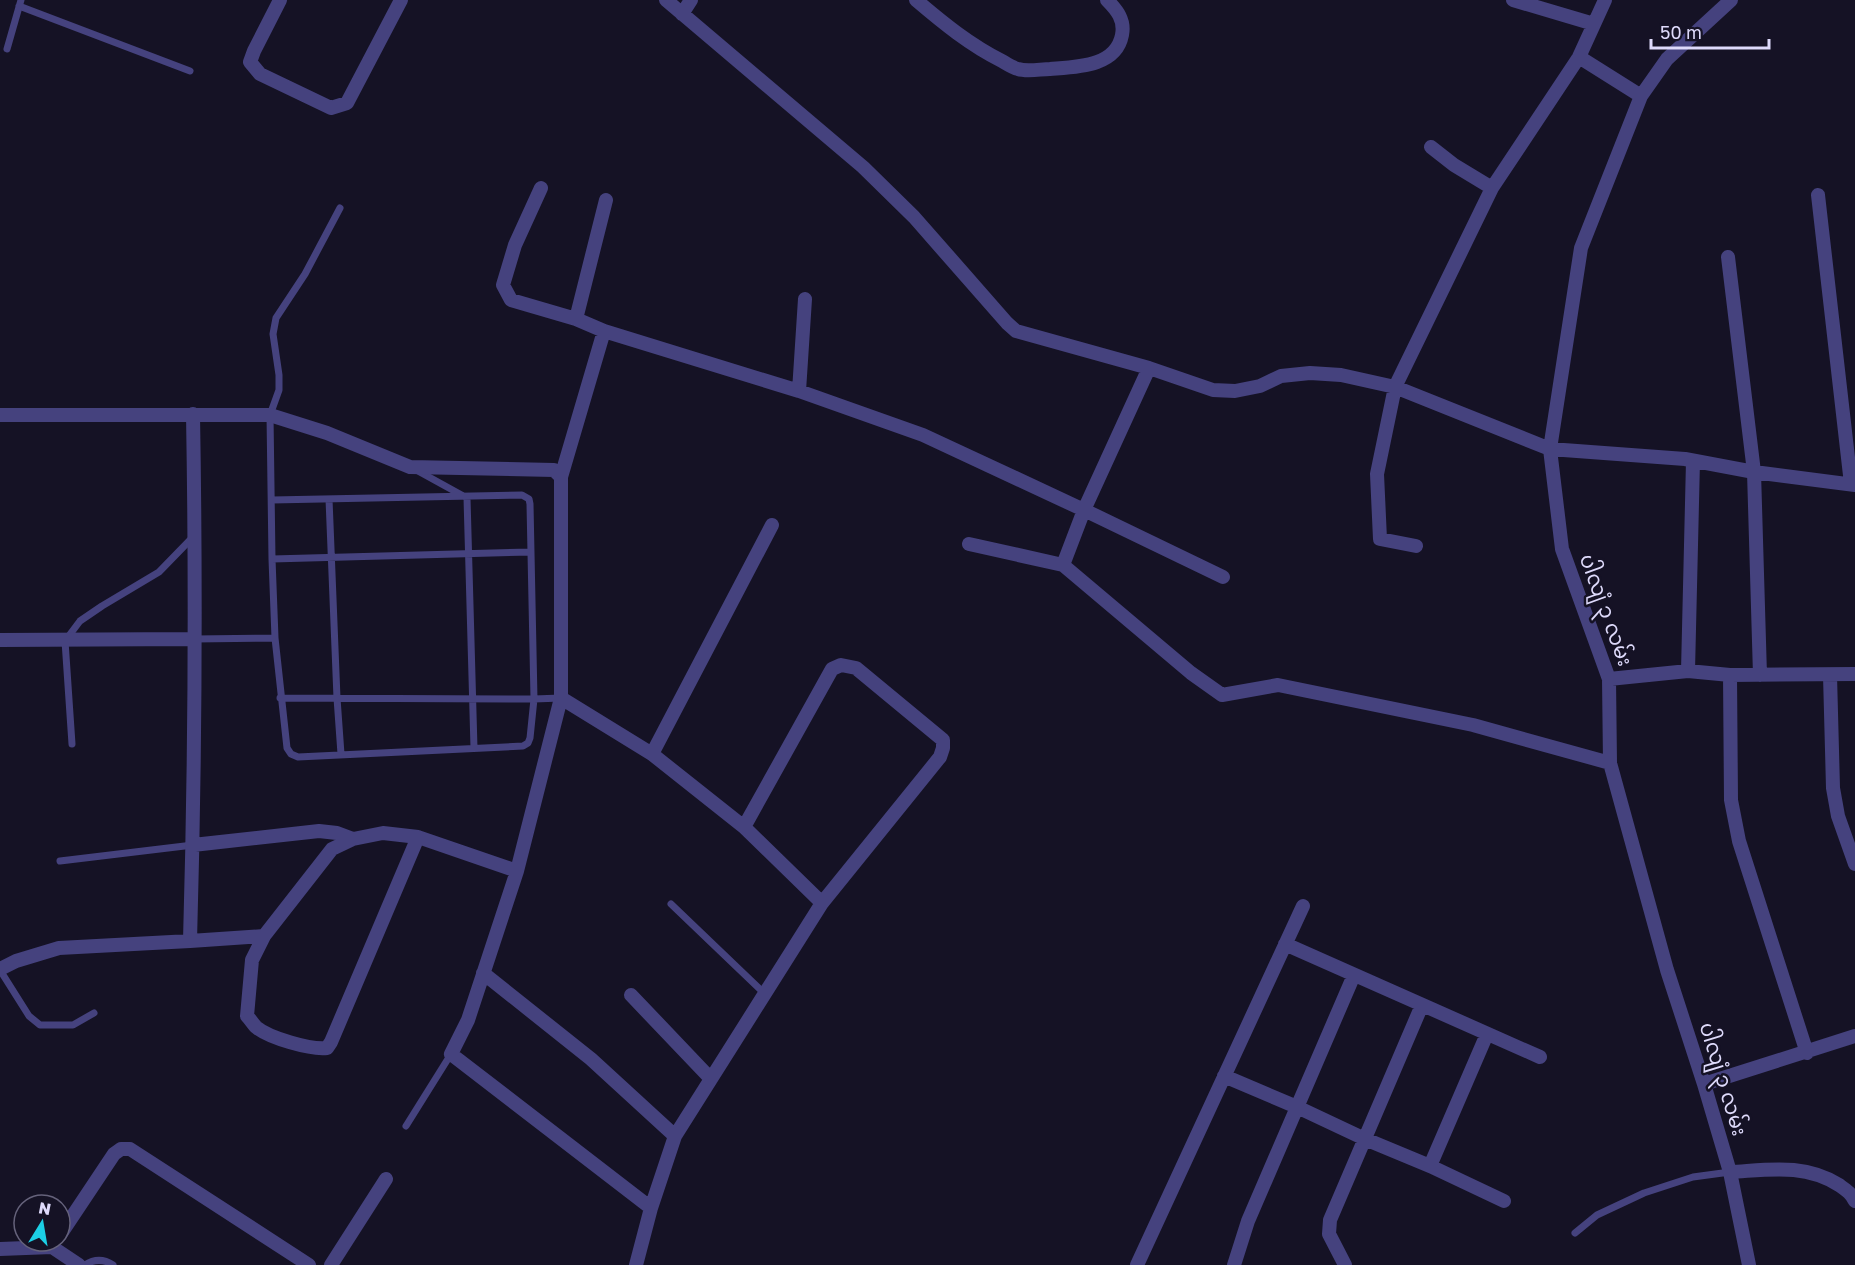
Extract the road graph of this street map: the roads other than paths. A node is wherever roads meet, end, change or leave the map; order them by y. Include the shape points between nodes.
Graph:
1 (280, 0) edge
2 (401, 0) edge
3 (666, 0) edge
4 (691, 0) edge
5 (916, 0) edge
6 (1107, 0) edge
7 (1513, 0) edge
8 (1605, 0) edge
9 (1731, 0) edge
10 (20, 3) edge
11 (682, 14) junction
12 (1594, 24) junction
13 (6, 49) dead end
14 (1579, 57) junction
15 (190, 71) dead end
16 (1641, 96) junction
17 (1431, 147) dead end
18 (541, 188) dead end
19 (1492, 188) junction
20 (1818, 195) dead end
21 (606, 200) dead end
22 (340, 208) dead end
23 (1728, 257) dead end
24 (805, 299) dead end
25 (576, 319) junction
26 (604, 331) junction
27 (1149, 368) junction
28 (1395, 387) junction
29 (799, 391) junction
30 (193, 414) junction
31 (270, 415) junction
32 (0, 416) edge
33 (1550, 449) junction
34 (1694, 461) junction
35 (410, 467) junction
36 (1754, 472) junction
37 (561, 477) junction
38 (1853, 485) edge
39 (467, 498) junction
40 (329, 499) junction
41 (272, 500) junction
42 (1084, 510) junction
43 (772, 525) dead end
44 (195, 534) junction
45 (969, 544) dead end
46 (1416, 546) dead end
47 (531, 552) junction
48 (469, 554) junction
49 (333, 557) junction
50 (272, 559) junction
51 (1063, 565) junction
52 (1223, 577) dead end
53 (275, 638) junction
54 (194, 639) junction
55 (0, 640) edge
56 (64, 641) junction
57 (1688, 671) junction
58 (1855, 674) edge
59 (1730, 675) junction
60 (1760, 675) junction
61 (1830, 675) junction
62 (1610, 679) junction
63 (280, 698) junction
64 (337, 698) junction
65 (473, 698) junction
66 (561, 698) junction
67 (534, 699) junction
68 (72, 744) dead end
69 (474, 748) junction
70 (341, 754) junction
71 (652, 754) junction
72 (1610, 763) junction
73 (744, 827) junction
74 (418, 837) junction
75 (353, 839) junction
76 (193, 845) junction
77 (60, 861) dead end
78 (1855, 864) edge
79 (517, 871) junction
80 (822, 903) junction
81 (671, 904) dead end
82 (1303, 906) dead end
83 (264, 936) junction
84 (190, 941) junction
85 (1285, 944) junction
86 (0, 969) edge
87 (483, 973) junction
88 (1354, 975) junction
89 (765, 994) junction
90 (632, 995) dead end
91 (1422, 1005) junction
92 (94, 1013) dead end
93 (1487, 1034) junction
94 (1855, 1036) edge
95 (1807, 1053) junction
96 (451, 1054) junction
97 (1540, 1057) dead end
98 (1224, 1076) junction
99 (711, 1079) junction
100 (1704, 1084) junction
101 (1297, 1107) junction
102 (406, 1126) dead end
103 (675, 1136) junction
104 (1365, 1139) junction
105 (1430, 1166) junction
106 (1730, 1172) junction
107 (386, 1179) dead end
108 (1504, 1201) dead end
109 (1855, 1201) edge
110 (651, 1208) junction
111 (72, 1217) edge
112 (1575, 1233) dead end
113 (68, 1253) edge
114 (79, 1265) edge
115 (85, 1265) edge
116 (113, 1265) edge
117 (309, 1265) edge
118 (331, 1265) edge
119 (636, 1265) edge
120 (1137, 1265) edge
121 (1234, 1265) edge
122 (1345, 1265) edge
123 (1749, 1265) edge

1 - 2 street via 250,62 260,74 331,108 346,103
3 - 11 street
4 - 11 street
5 - 6 street via 982,51 1018,69 1041,69 1081,67 1117,51 1124,25
7 - 12 street
8 - 12 street
9 - 16 street, ပါလျံ ၃ လမ်း via 1667,59
10 - 13 lane
10 - 15 lane
11 - 27 street via 863,167 914,217 1016,331
12 - 14 street
14 - 16 street
14 - 19 street
16 - 33 street, ပါလျံ ၃ လမ်း via 1581,248
17 - 19 street
18 - 25 street via 515,245 503,285 511,300
19 - 28 street
20 - 38 street
21 - 25 street
22 - 31 lane via 276,318 273,334 279,390
23 - 36 street
24 - 29 street
25 - 26 street
26 - 29 street
26 - 37 street
27 - 28 street via 1214,390 1235,391 1281,376 1310,373 1341,375
27 - 42 street
28 - 33 street
28 - 46 street via 1377,474 1380,539
29 - 42 street via 923,435
30 - 31 street
30 - 32 street
30 - 44 street
31 - 35 street
31 - 41 lane
33 - 34 street
33 - 62 street, ပါလျံ ၃ လမ်း via 1562,549
34 - 36 street
34 - 57 street
35 - 37 street via 554,470
35 - 39 lane
36 - 38 street
36 - 60 street
37 - 66 street
39 - 40 lane
39 - 47 lane via 522,495 529,499
39 - 48 lane
40 - 41 lane
40 - 49 lane
41 - 50 lane
42 - 51 street
42 - 52 street
43 - 71 street
44 - 54 street
44 - 56 lane via 159,572 80,621
45 - 51 street
47 - 48 lane
47 - 67 lane
48 - 49 lane
48 - 65 lane
49 - 50 lane
49 - 64 lane
50 - 53 lane
51 - 72 street via 1222,695 1278,685 1473,725
53 - 54 lane
53 - 63 lane
54 - 56 street
54 - 76 street
55 - 56 street
56 - 68 lane
57 - 59 street
57 - 62 street
58 - 61 street
59 - 60 street
59 - 95 street via 1731,800 1737,831
60 - 61 street
61 - 78 street via 1833,789
62 - 72 street, ပါလျံ ၃ လမ်း
63 - 64 lane
63 - 70 lane via 286,748 291,754
64 - 65 lane
64 - 70 lane
65 - 67 lane
65 - 69 lane
66 - 67 lane
66 - 71 street
66 - 79 street
67 - 69 lane via 526,745
69 - 70 lane
71 - 73 street
72 - 100 street, ပါလျံ ၃ လမ်း via 1667,970
73 - 80 street
73 - 80 street via 832,669 841,665 856,668 943,740 940,757
74 - 75 street via 383,834
74 - 79 street
74 - 83 street via 327,1048 270,1035 247,1016 252,960
75 - 76 street via 319,831
75 - 83 street via 332,849
76 - 77 lane
76 - 84 street
79 - 87 street
80 - 89 street
81 - 89 lane
82 - 85 street
83 - 84 street
84 - 86 street via 59,948
85 - 88 street
85 - 98 street
86 - 92 lane via 29,1016 40,1025 73,1025
87 - 96 street via 468,1020
87 - 103 street via 591,1059
88 - 91 street
88 - 101 street
89 - 99 street
90 - 99 street
91 - 93 street
91 - 104 street
93 - 97 street
93 - 105 street
94 - 95 street
95 - 100 street
96 - 102 lane
96 - 110 street
98 - 101 street
98 - 120 street
99 - 103 street
100 - 106 street, ပါလျံ ၃ လမ်း
101 - 104 street
101 - 121 street via 1248,1221
103 - 110 street
104 - 105 street
104 - 122 street via 1330,1220 1329,1234
105 - 108 street
106 - 109 street via 1794,1169 1826,1177 1852,1194
106 - 112 lane via 1693,1177 1644,1193 1597,1215
106 - 123 street, ပါလျံ ၃ လမ်း
107 - 118 street
110 - 119 street
111 - 117 street via 114,1154 130,1149
113 - 114 street
115 - 116 lane via 92,1261

